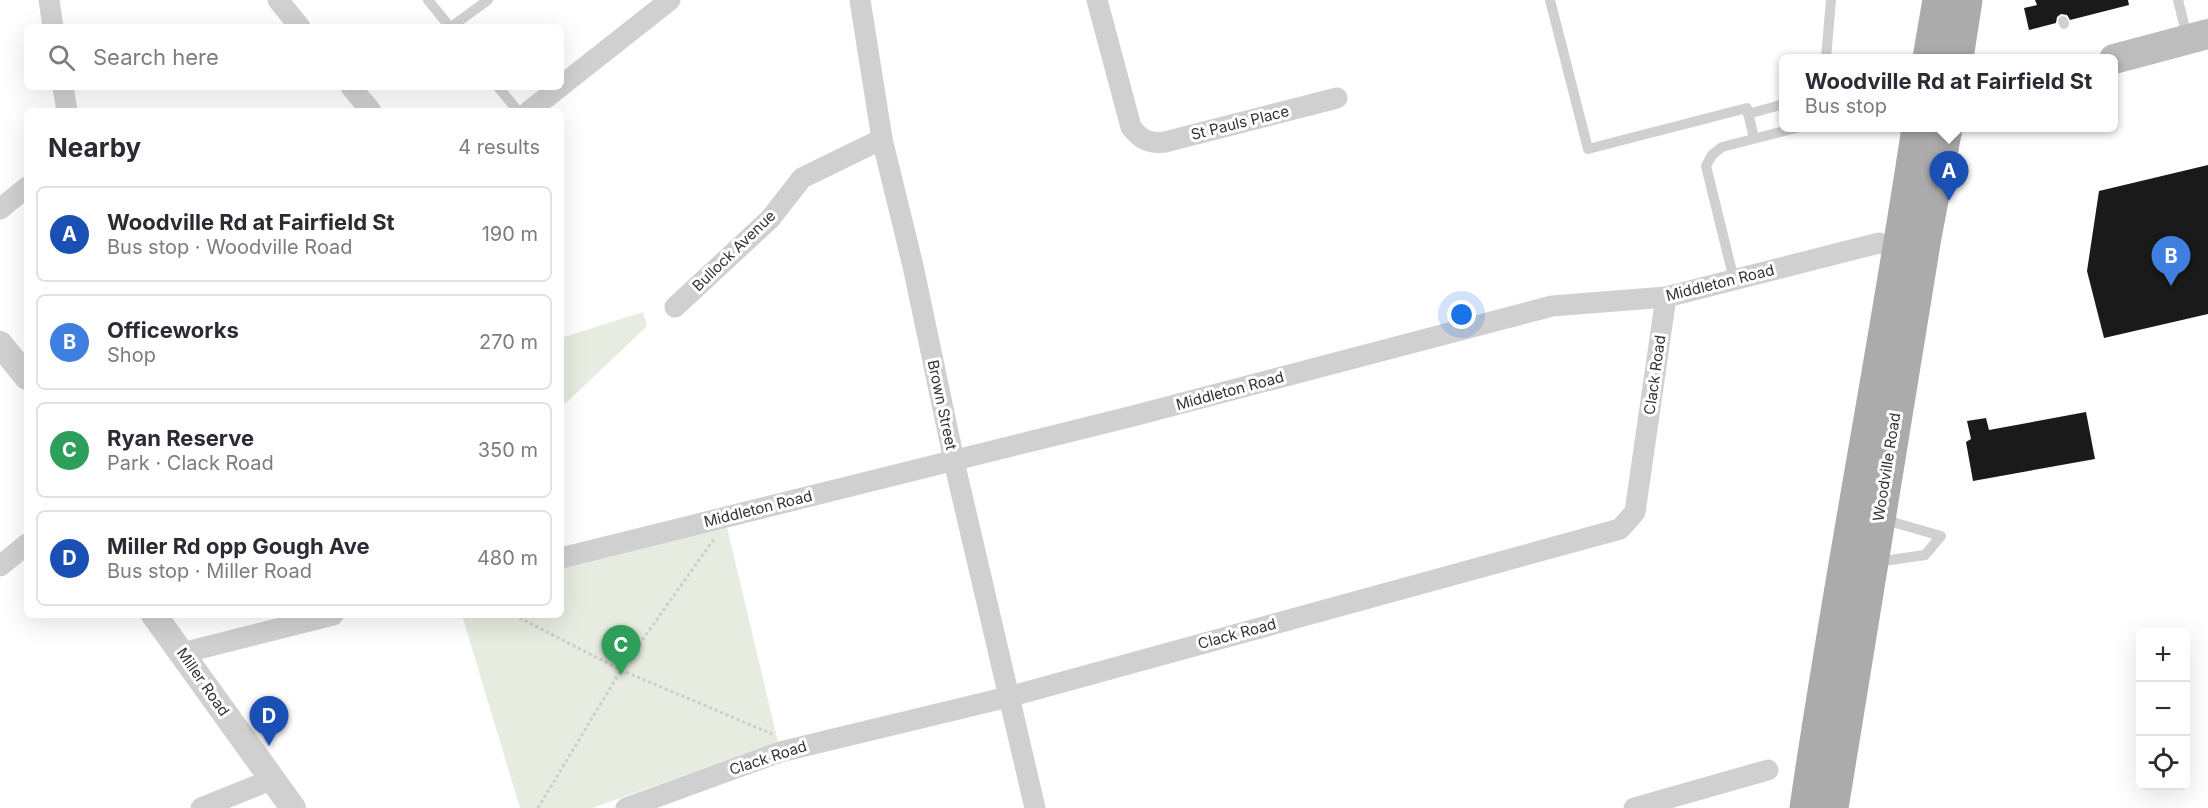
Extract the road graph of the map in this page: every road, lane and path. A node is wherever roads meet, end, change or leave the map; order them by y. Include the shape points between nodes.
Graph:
1 (49, 0) edge
2 (278, 0) edge
3 (428, 0) edge
4 (488, 0) edge
5 (670, 0) edge
6 (861, 0) edge
7 (1097, 0) edge
8 (1550, 0) edge
9 (1831, 0) edge
10 (1939, 0) edge
11 (1966, 0) edge
12 (2178, 0) edge
13 (53, 24) edge
14 (298, 24) edge
15 (448, 24) edge
16 (454, 24) edge
17 (2198, 37) edge
18 (1826, 54) edge
19 (1930, 54) edge
20 (1958, 54) edge
21 (2118, 58) edge
22 (564, 84) edge
23 (64, 90) edge
24 (354, 90) edge
25 (500, 90) edge
26 (556, 90) edge
27 (1337, 98) dead end
28 (1779, 105) edge
29 (66, 108) edge
30 (368, 108) edge
31 (516, 108) edge
32 (533, 108) edge
33 (1748, 114) junction
34 (1779, 132) edge
35 (1917, 132) edge
36 (1945, 132) edge
37 (1754, 138) junction
38 (882, 139) junction
39 (24, 189) edge
40 (0, 209) edge
41 (1900, 247) junction
42 (1734, 280) junction
43 (1666, 297) junction
44 (675, 307) dead end
45 (0, 344) edge
46 (24, 373) edge
47 (954, 461) junction
48 (1880, 512) junction
49 (730, 516) junction
50 (24, 546) edge
51 (564, 557) edge
52 (1871, 563) junction
53 (0, 566) edge
54 (156, 618) edge
55 (321, 618) edge
56 (520, 618) edge
57 (182, 652) junction
58 (621, 670) junction
59 (1008, 697) junction
60 (801, 747) junction
61 (1768, 770) dead end
62 (272, 779) junction
63 (201, 808) edge
64 (293, 808) edge
65 (538, 808) edge
66 (626, 808) edge
67 (1035, 808) edge
68 (1634, 808) edge
69 (1806, 808) edge
70 (1832, 808) edge

1 - 13 street
2 - 14 street
3 - 15 lane
4 - 16 lane
5 - 22 street
6 - 38 street, Brown Street
7 - 27 street, St Pauls Place via 1139,147
8 - 33 lane via 1588,149 1747,108
9 - 18 lane
10 - 19 main road
11 - 20 main road
12 - 17 lane
17 - 21 main road
23 - 29 street
24 - 30 street
25 - 31 lane
26 - 32 street
28 - 33 lane
33 - 37 lane
34 - 37 lane
35 - 41 main road, Woodville Road
36 - 48 main road, Woodville Road
37 - 42 lane via 1722,147 1706,166
38 - 44 street, Bullock Avenue via 802,178 770,219
38 - 47 street, Brown Street via 914,266
39 - 40 street
41 - 42 street, Middleton Road via 1879,243
41 - 69 main road, Woodville Road via 1853,509
42 - 43 street, Middleton Road
43 - 47 street, Middleton Road via 1552,306
43 - 59 street, Clack Road via 1635,512 1620,529
45 - 46 street
47 - 49 street, Middleton Road
47 - 59 street, Brown Street
48 - 52 main road, Woodville Road
48 - 52 lane via 1896,523 1941,536 1925,555
49 - 51 street, Middleton Road
49 - 58 path
50 - 53 street
52 - 70 main road, Woodville Road
54 - 57 street, Miller Road
55 - 57 street
56 - 58 path
57 - 62 street, Miller Road
58 - 60 path
58 - 65 path
59 - 60 street, Clack Road
59 - 67 street, Brown Street
60 - 66 street, Clack Road
61 - 68 street
62 - 63 street
62 - 64 street, Miller Road

